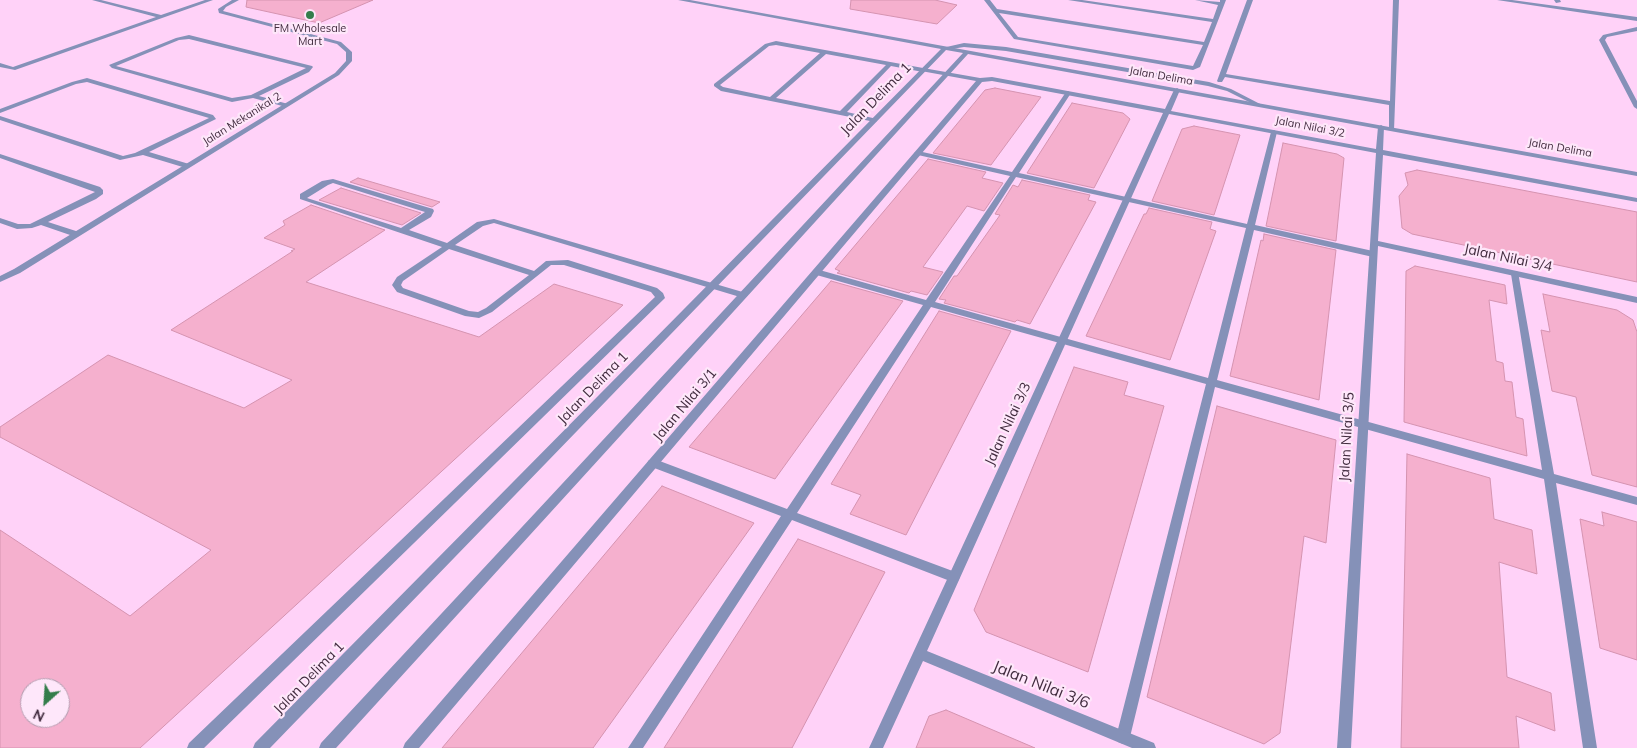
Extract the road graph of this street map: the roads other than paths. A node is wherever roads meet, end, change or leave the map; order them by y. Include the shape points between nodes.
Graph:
1 (95, 0) edge
2 (210, 0) edge
3 (236, 0) edge
4 (681, 0) edge
5 (986, 0) edge
6 (1072, 0) edge
7 (1198, 0) edge
8 (1250, 0) edge
9 (1396, 0) edge
10 (1500, 0) edge
11 (1541, 0) edge
12 (1090, 1) edge
13 (1557, 1) edge
14 (1222, 2) edge
15 (994, 10) junction
16 (1637, 13) edge
17 (163, 17) junction
18 (1637, 19) edge
19 (1215, 21) junction
20 (1637, 29) edge
21 (1206, 44) junction
22 (945, 48) junction
23 (1089, 51) junction
24 (825, 52) junction
25 (967, 52) junction
26 (1081, 62) junction
27 (890, 64) junction
28 (0, 65) edge
29 (14, 69) junction
30 (924, 70) junction
31 (0, 74) edge
32 (947, 74) junction
33 (1223, 75) junction
34 (980, 80) junction
35 (1218, 86) junction
36 (1177, 90) junction
37 (1068, 93) junction
38 (253, 96) junction
39 (771, 99) junction
40 (1393, 104) junction
41 (286, 105) junction
42 (1259, 105) junction
43 (1637, 107) edge
44 (0, 111) edge
45 (1167, 112) junction
46 (842, 113) junction
47 (0, 118) edge
48 (874, 120) junction
49 (1386, 128) junction
50 (1274, 132) junction
51 (142, 152) junction
52 (1379, 152) junction
53 (918, 153) junction
54 (0, 156) edge
55 (186, 166) junction
56 (1014, 174) junction
57 (1637, 174) edge
58 (1127, 199) junction
59 (1637, 200) edge
60 (0, 220) edge
61 (41, 222) junction
62 (1250, 226) junction
63 (402, 231) junction
64 (76, 234) junction
65 (449, 246) junction
66 (1373, 248) junction
67 (816, 272) junction
68 (535, 274) junction
69 (1515, 274) junction
70 (0, 279) edge
71 (712, 286) junction
72 (743, 295) junction
73 (1637, 300) edge
74 (929, 304) junction
75 (1062, 341) junction
76 (1211, 383) junction
77 (1363, 425) junction
78 (653, 463) junction
79 (1549, 477) junction
80 (1637, 501) edge
81 (789, 515) junction
82 (954, 577) junction
83 (920, 654) junction
84 (1123, 738) junction
85 (194, 748) edge
86 (260, 748) edge
87 (326, 748) edge
88 (410, 748) edge
89 (635, 748) edge
90 (876, 748) edge
91 (1149, 748) edge
92 (1344, 748) edge
93 (1590, 748) edge

1 - 17 street
2 - 17 street
3 - 41 street, Jalan Mekanikal 2 via 224,6 221,12 328,39 349,52 349,61 343,68
4 - 22 street, Jalan Delima
5 - 15 street
6 - 12 street
7 - 14 street
8 - 33 street
9 - 40 street, Jalan Nilai 3/5
10 - 18 street
11 - 13 street
12 - 19 street
13 - 16 street
14 - 19 street
15 - 21 street
15 - 23 street via 1016,38
17 - 29 street
19 - 21 street
20 - 43 street via 1605,36 1602,40
21 - 23 street via 1197,67 1193,68
22 - 25 street, Jalan Delima
22 - 26 street via 964,45 1006,49
22 - 30 street, Jalan Delima 1
23 - 26 street
24 - 27 street, Jalan Nilai 3/2
24 - 39 street
24 - 39 street, Jalan Nilai 3/2 via 769,44 716,85
25 - 32 street
25 - 36 street, Jalan Delima
26 - 35 street
27 - 30 street, Jalan Nilai 3/2
27 - 46 street
28 - 29 street
29 - 31 street
30 - 32 street, Jalan Nilai 3/2
30 - 48 street, Jalan Delima 1
32 - 34 street, Jalan Nilai 3/2
32 - 72 street
33 - 35 street
33 - 40 street
34 - 37 street, Jalan Nilai 3/2 via 992,79
34 - 53 street, Jalan Nilai 3/1
35 - 42 street
36 - 42 street, Jalan Delima
36 - 45 street, Jalan Nilai 3/3
37 - 45 street, Jalan Nilai 3/2
37 - 56 street
38 - 38 street via 232,100 112,65 189,37 311,68
38 - 41 street
39 - 46 street
40 - 49 street, Jalan Nilai 3/5
41 - 55 street, Jalan Mekanikal 2
42 - 49 street, Jalan Delima
44 - 51 street via 87,80 213,117 209,122
45 - 50 street, Jalan Nilai 3/2
45 - 58 street, Jalan Nilai 3/3
46 - 48 street
47 - 51 street via 119,157 127,158
48 - 71 street, Jalan Delima 1
49 - 52 street, Jalan Nilai 3/5
49 - 57 street, Jalan Delima
50 - 52 street, Jalan Nilai 3/2
50 - 62 street
51 - 55 street
52 - 59 street, Jalan Nilai 3/2
52 - 66 street, Jalan Nilai 3/5
53 - 56 street, Jalan Nilai 3/4
53 - 67 street, Jalan Nilai 3/1
54 - 61 street via 100,190 94,197
55 - 64 street, Jalan Mekanikal 2
56 - 58 street, Jalan Nilai 3/4
56 - 74 street
58 - 62 street, Jalan Nilai 3/4
58 - 75 street, Jalan Nilai 3/3
60 - 61 street via 21,227
61 - 64 street
62 - 66 street, Jalan Nilai 3/4
62 - 76 street
63 - 63 street via 304,200 303,196 325,183 336,182 430,211
63 - 65 street
64 - 70 street, Jalan Mekanikal 2
65 - 68 street
65 - 68 street via 397,282 397,288 479,315
65 - 71 street via 484,222 499,221
66 - 69 street, Jalan Nilai 3/4
66 - 77 street, Jalan Nilai 3/5
67 - 74 street
67 - 78 street, Jalan Nilai 3/1
68 - 85 street via 549,264 564,262 654,290 660,298
69 - 73 street, Jalan Nilai 3/4
69 - 79 street
71 - 72 street
71 - 86 street, Jalan Delima 1
72 - 87 street
74 - 75 street
74 - 81 street
75 - 76 street
75 - 82 street, Jalan Nilai 3/3
76 - 77 street
76 - 84 street
77 - 79 street
77 - 92 street, Jalan Nilai 3/5
78 - 81 street
78 - 88 street, Jalan Nilai 3/1
79 - 80 street
79 - 93 street
81 - 82 street
81 - 89 street
82 - 83 street, Jalan Nilai 3/3
83 - 84 street, Jalan Nilai 3/6
83 - 90 street, Jalan Nilai 3/3
84 - 91 street, Jalan Nilai 3/6

